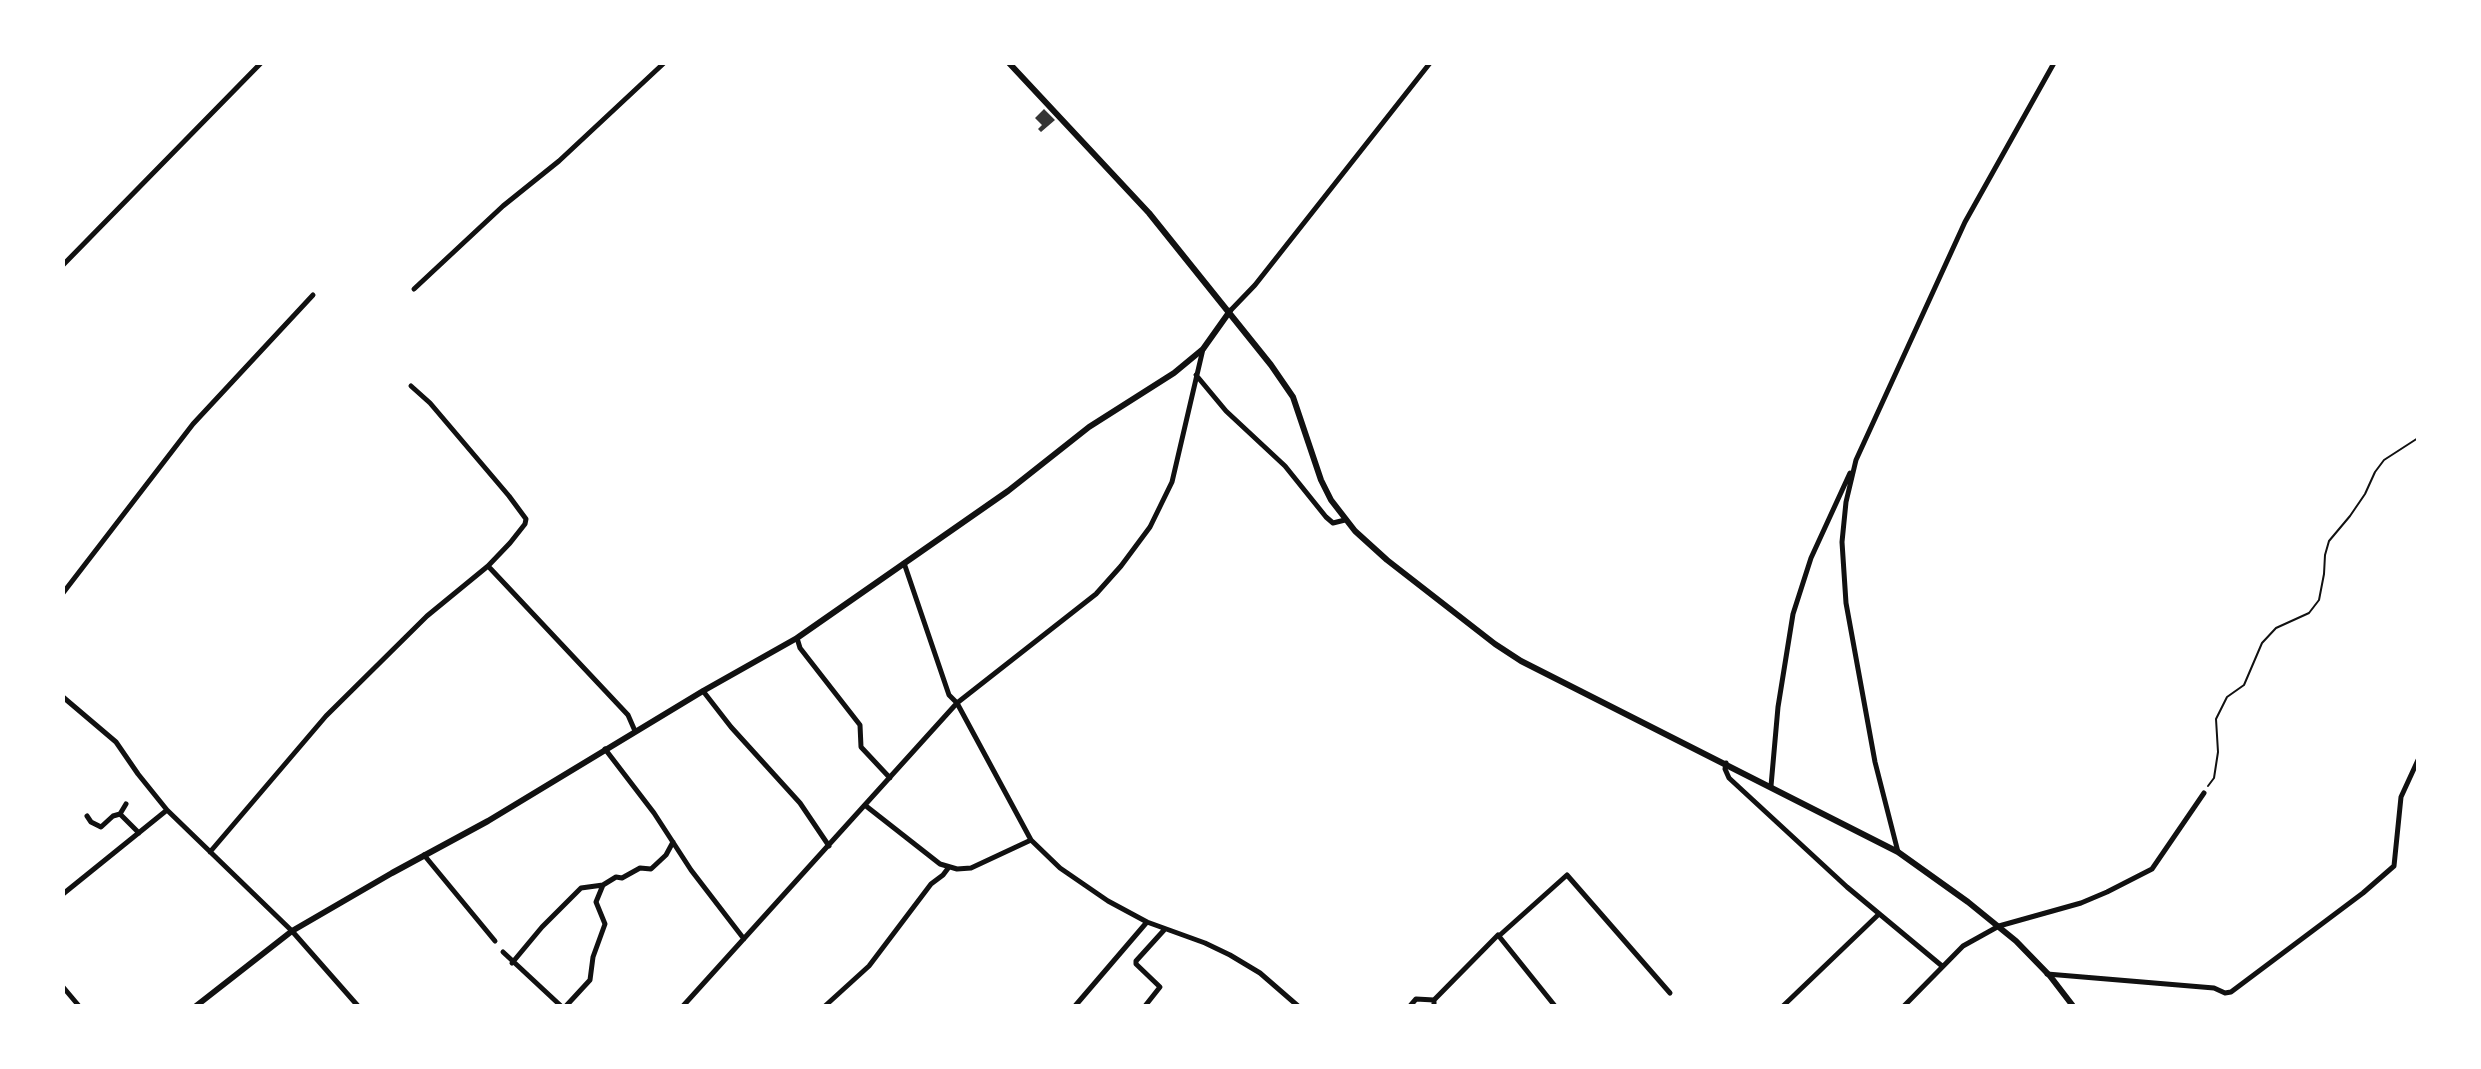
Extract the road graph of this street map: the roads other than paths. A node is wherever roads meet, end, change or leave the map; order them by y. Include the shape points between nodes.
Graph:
1 (261, 63) edge
2 (664, 63) edge
3 (1009, 63) edge
4 (1430, 63) edge
5 (2054, 63) edge
6 (63, 265) edge
7 (414, 289) dead end
8 (313, 295) dead end
9 (1230, 311) junction
10 (1203, 349) junction
11 (1196, 375) junction
12 (411, 386) dead end
13 (1856, 460) junction
14 (1345, 520) junction
15 (904, 564) junction
16 (488, 566) junction
17 (63, 593) edge
18 (797, 638) junction
19 (703, 691) junction
20 (63, 697) edge
21 (957, 703) junction
22 (635, 731) junction
23 (605, 750) junction
24 (2418, 760) edge
25 (1726, 763) junction
26 (890, 778) junction
27 (1771, 786) junction
28 (2204, 793) road end
29 (126, 804) dead end
30 (866, 806) junction
31 (167, 810) junction
32 (120, 814) junction
33 (87, 816) dead end
34 (139, 834) junction
35 (1031, 839) junction
36 (673, 842) junction
37 (829, 846) junction
38 (210, 852) junction
39 (1898, 852) junction
40 (424, 855) junction
41 (949, 867) junction
42 (603, 885) junction
43 (63, 894) edge
44 (1879, 914) junction
45 (1147, 922) junction
46 (1999, 926) junction
47 (1165, 929) junction
48 (292, 932) junction
49 (1500, 935) dead end
50 (744, 939) junction
51 (495, 941) dead end
52 (503, 952) dead end
53 (512, 963) junction
54 (1942, 966) junction
55 (2047, 974) junction
56 (63, 987) edge
57 (1670, 993) dead end
58 (1434, 1003) edge
59 (79, 1006) edge
60 (196, 1006) edge
61 (358, 1006) edge
62 (564, 1006) edge
63 (683, 1006) edge
64 (825, 1006) edge
65 (1075, 1006) edge
66 (1145, 1006) edge
67 (1298, 1006) edge
68 (1410, 1006) edge
69 (1555, 1006) edge
70 (1783, 1006) edge
71 (1904, 1006) edge
72 (2073, 1006) edge

1 - 6 street
2 - 7 street
3 - 9 street via 1149,213
4 - 9 street
5 - 13 street via 1965,222
8 - 17 street via 193,424
9 - 10 street
9 - 14 street via 1286,385 1321,480
10 - 11 street
10 - 15 street
11 - 14 street via 1226,411 1285,466 1326,517 1334,523
11 - 21 street via 1172,482 1143,537 1096,594
12 - 16 street via 526,519
13 - 27 street via 1811,558 1793,614
13 - 39 street via 1842,542 1846,603 1875,762
14 - 25 street via 1387,560 1521,661
15 - 18 street
15 - 21 street via 950,695
16 - 22 street via 628,715
16 - 38 street via 427,616 327,716
18 - 19 street
18 - 26 street via 860,725 861,747
19 - 22 street
19 - 37 street via 800,803
20 - 31 street via 116,741
21 - 26 street
21 - 35 street
22 - 23 street
23 - 36 street
23 - 40 street
24 - 55 street via 2401,797 2394,866 2231,992
25 - 27 street
25 - 44 street via 1729,778
26 - 30 street
27 - 39 street
28 - 46 street via 2161,857 2142,876 2081,903
29 - 32 street
30 - 37 street
30 - 41 street
31 - 34 street
31 - 38 street
32 - 33 street via 101,827
32 - 34 street
34 - 43 street
35 - 41 street via 971,868
35 - 45 street via 1060,868
36 - 42 street via 651,869 633,870
36 - 50 street
37 - 50 street
38 - 48 street
39 - 46 street
40 - 48 street
40 - 51 street
41 - 64 street via 869,966
42 - 53 street via 581,888
42 - 62 street via 596,902 605,924 590,980
44 - 54 street
44 - 70 street
45 - 47 street
45 - 65 street
46 - 54 street via 1964,946
46 - 55 street
47 - 66 street via 1136,961 1160,987
47 - 67 street via 1230,955 1260,973
48 - 60 street
48 - 61 street
49 - 57 street via 1567,874
50 - 63 street
52 - 53 street
53 - 62 street
54 - 71 street
55 - 72 street
56 - 59 street
58 - 68 street via 1416,999
58 - 69 street via 1498,936

